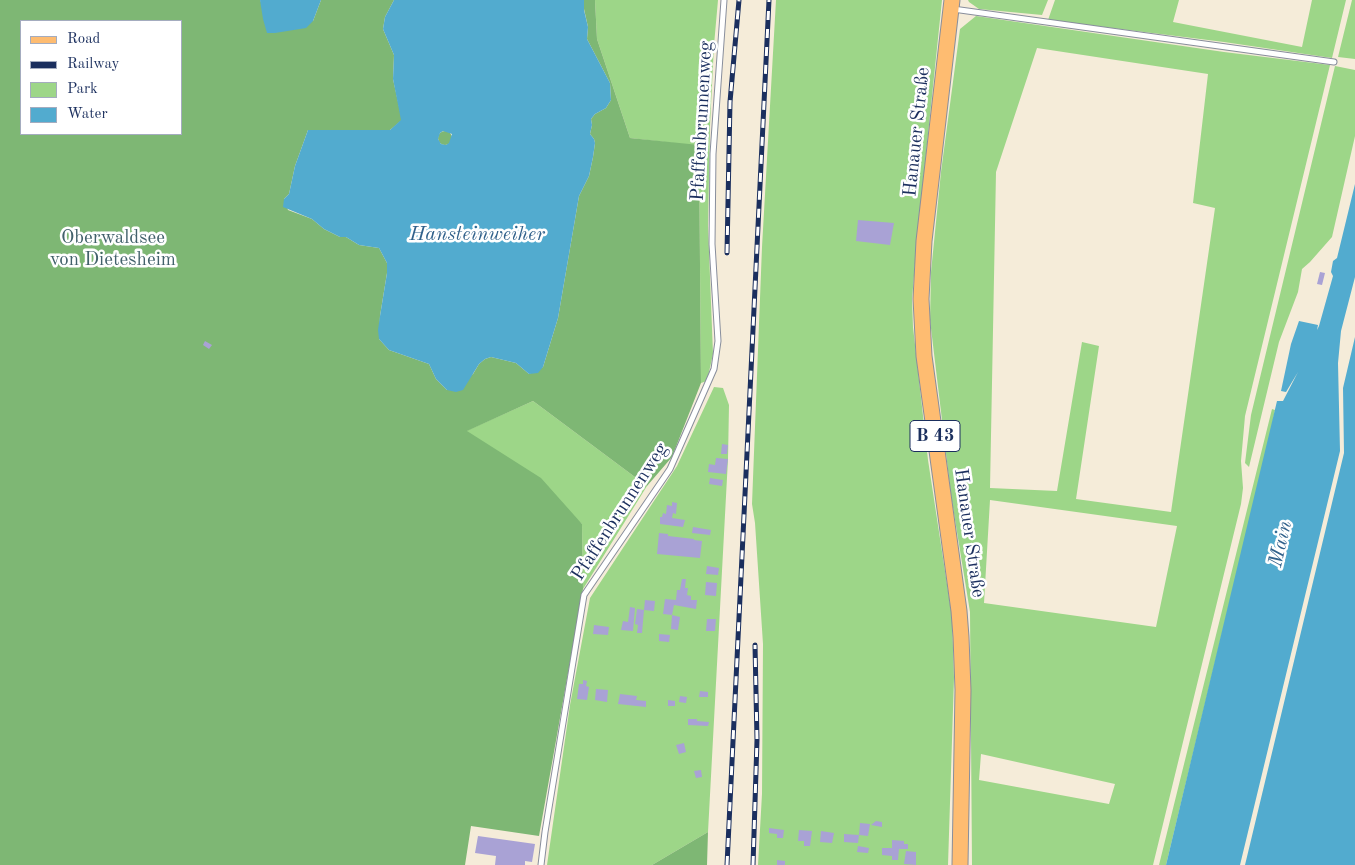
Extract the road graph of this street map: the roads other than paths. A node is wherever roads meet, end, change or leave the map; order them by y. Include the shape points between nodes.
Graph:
1 (724, 0) edge
2 (951, 4) edge
3 (1334, 62) dead end
4 (541, 865) edge
5 (960, 865) edge

1 - 4 lane, Pfaffenbrunnenweg via 712,192 718,341 714,369 670,469 584,595
2 - 3 lane
2 - 5 main road, Hanauer Straße / B 43 via 924,240 921,299 924,356 961,637

